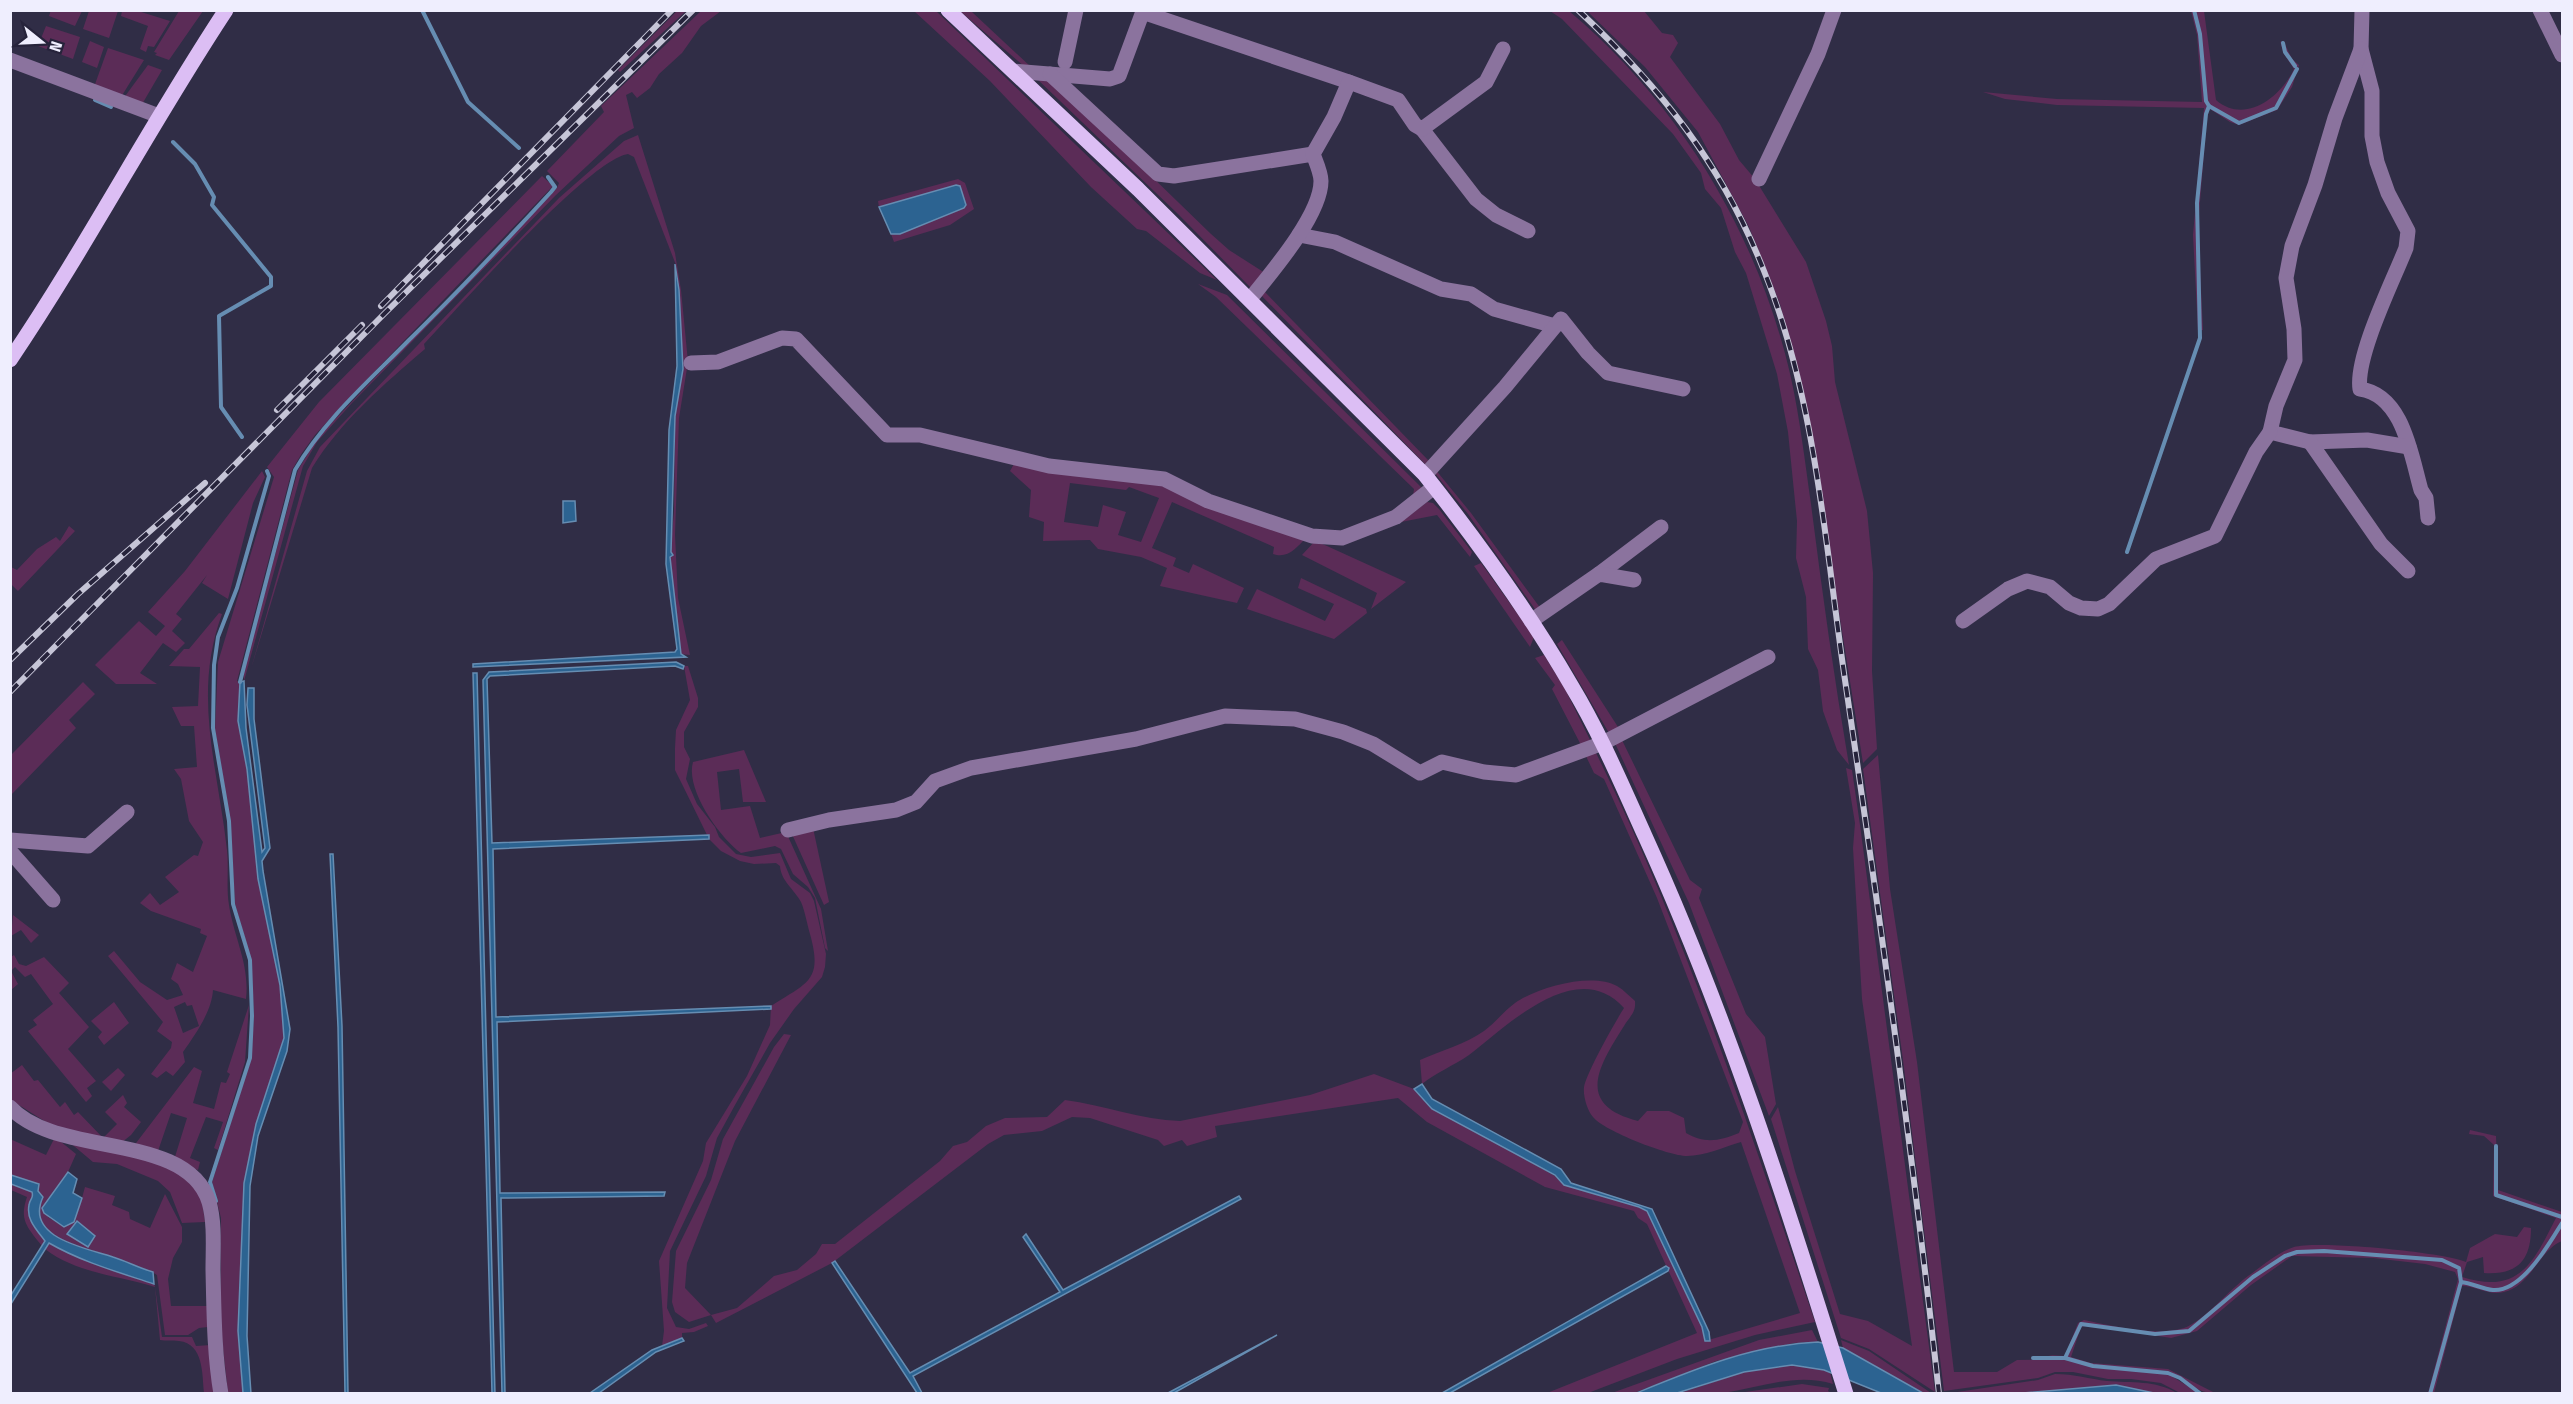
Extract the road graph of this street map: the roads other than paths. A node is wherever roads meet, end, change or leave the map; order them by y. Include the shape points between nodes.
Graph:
1 (226, 10) edge
2 (948, 10) edge
3 (1076, 10) edge
4 (1834, 10) edge
5 (2362, 10) edge
6 (2540, 10) edge
7 (1503, 49) dead end
8 (2361, 49) junction
9 (2562, 55) edge
10 (10, 60) edge
11 (1065, 62) dead end
12 (1013, 71) junction
13 (1050, 74) junction
14 (1349, 82) junction
15 (159, 116) junction
16 (1422, 129) junction
17 (1313, 154) junction
18 (1759, 179) dead end
19 (1527, 231) dead end
20 (1299, 235) junction
21 (1250, 299) junction
22 (1555, 326) junction
23 (10, 360) edge
24 (691, 363) dead end
25 (1683, 389) dead end
26 (2270, 432) junction
27 (2310, 442) junction
28 (2409, 447) junction
29 (1430, 481) junction
30 (2428, 518) dead end
31 (1661, 527) dead end
32 (2408, 571) dead end
33 (1599, 574) junction
34 (1634, 580) dead end
35 (1531, 621) junction
36 (1963, 621) dead end
37 (1768, 657) dead end
38 (1603, 743) junction
39 (127, 812) dead end
40 (788, 830) dead end
41 (10, 840) edge
42 (10, 851) edge
43 (53, 900) dead end
44 (10, 1107) edge
45 (1845, 1389) edge
46 (221, 1394) edge

1 - 15 main road
2 - 12 main road
3 - 11 street
4 - 18 street via 1818,54
5 - 8 street
6 - 9 street
7 - 16 street via 1486,82
8 - 26 street via 2292,246 2286,278 2295,360
8 - 28 street via 2372,91 2372,136 2377,162 2408,231 2406,248 2362,362 2359,383 2360,389 2382,397 2404,430
10 - 15 street
12 - 13 street
12 - 21 main road
13 - 14 street via 1110,79 1119,76 1145,13
13 - 17 street via 1158,174 1174,176
14 - 16 street via 1398,100
14 - 17 street
15 - 23 main road via 64,279
16 - 19 street via 1476,199
17 - 20 street via 1321,180 1316,201
20 - 21 street
20 - 22 street via 1335,242 1441,289 1471,294 1494,309
21 - 29 main road
22 - 25 street via 1561,319 1608,373
22 - 29 street
24 - 29 street via 718,362 782,338 795,339 887,435 920,435 1049,466 1164,479 1208,501 1312,536 1342,538 1396,517
26 - 27 street
26 - 36 street via 2256,452 2215,536 2156,559 2109,603 2098,609 2081,608 2050,587 2027,581 2008,589
27 - 28 street via 2367,441
27 - 32 street via 2381,543
28 - 30 street via 2426,498
29 - 35 main road
31 - 33 street
33 - 34 street
33 - 35 street
35 - 38 main road
37 - 38 street
38 - 40 street via 1516,775 1442,762 1420,773 1373,744 1343,732 1295,719 1225,716 1136,739 971,768 935,781 916,802 896,810
38 - 45 main road via 1671,893 1724,1026 1778,1176
39 - 41 street via 88,846
42 - 43 street
44 - 46 street via 19,1116 67,1137 160,1159 197,1178 213,1224 214,1327

